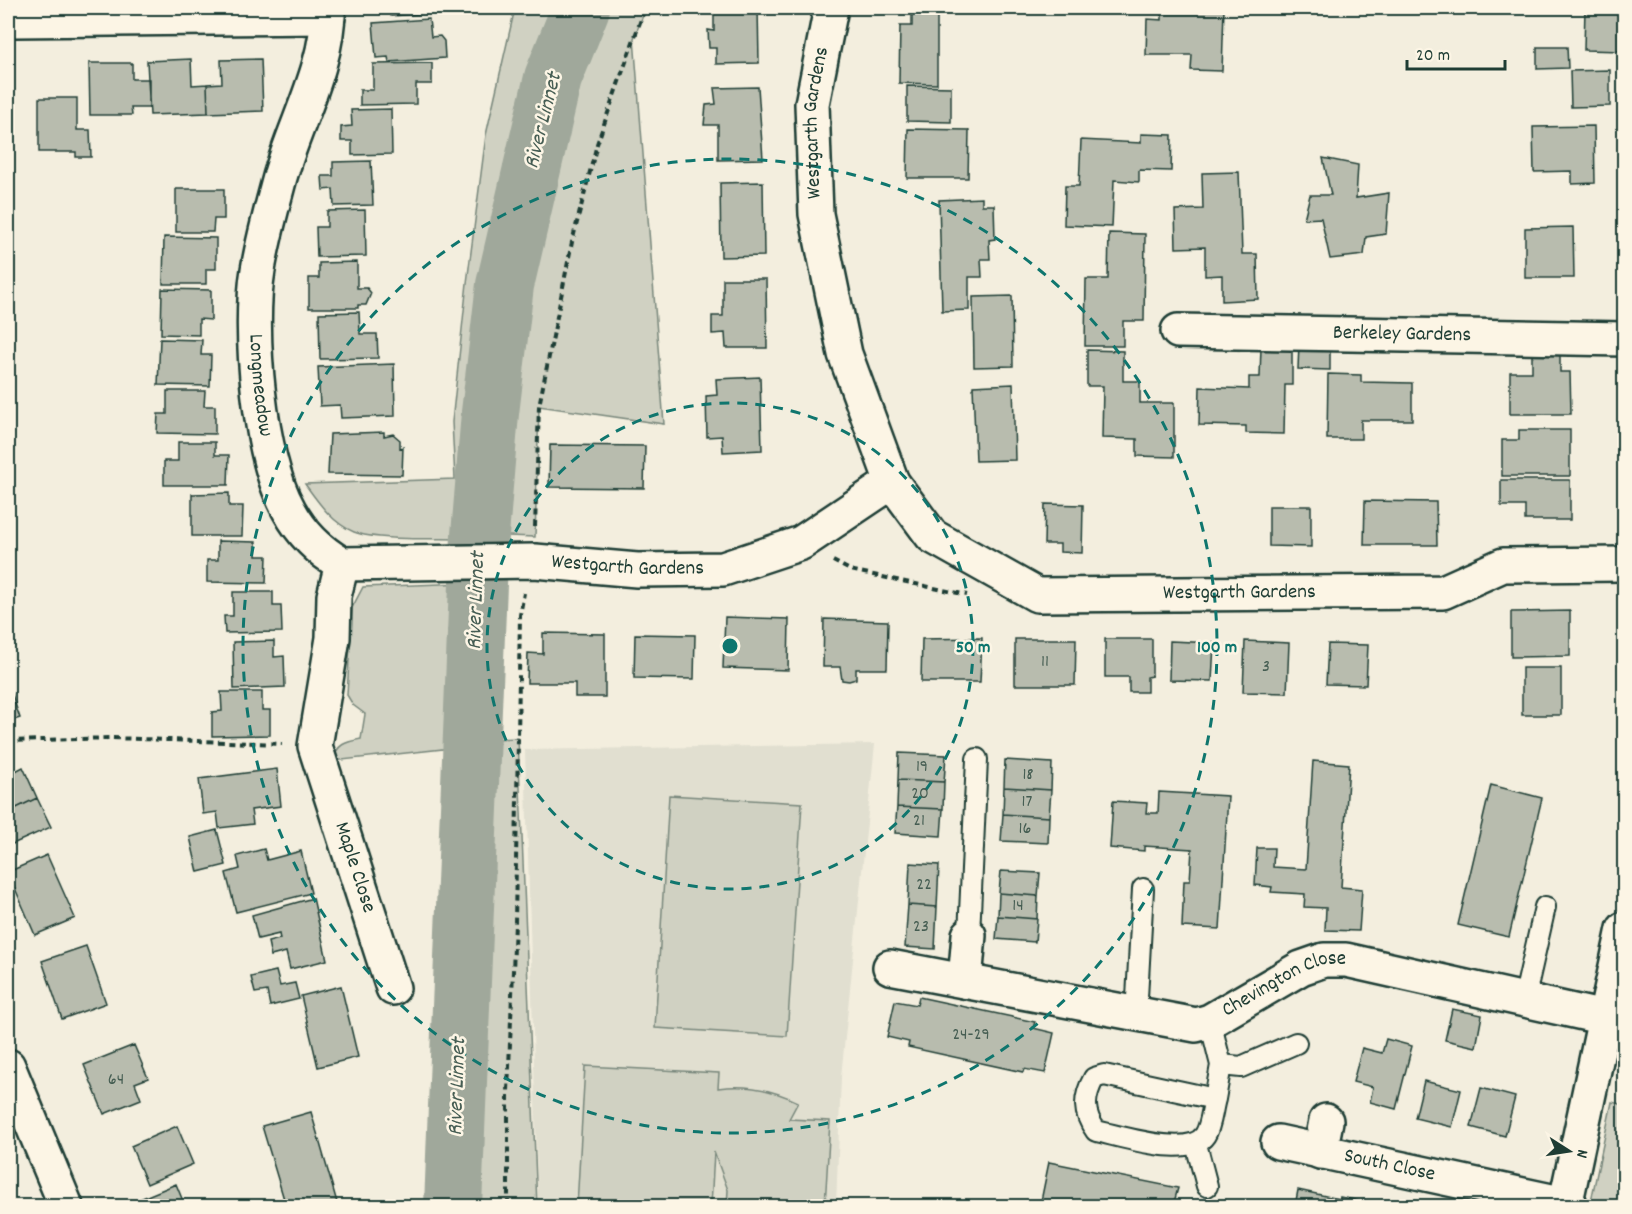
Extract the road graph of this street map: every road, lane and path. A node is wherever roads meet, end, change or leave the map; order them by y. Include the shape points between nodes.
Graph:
1 (645, 8) edge
2 (831, 8) edge
3 (328, 13) edge
4 (15, 20) dead end
5 (1178, 331) dead end
6 (1624, 339) edge
7 (892, 482) junction
8 (801, 543) junction
9 (520, 561) junction
10 (342, 564) junction
11 (1624, 564) edge
12 (972, 595) dead end
13 (8, 741) edge
14 (315, 746) junction
15 (977, 759) dead end
16 (1143, 889) dead end
17 (1545, 907) dead end
18 (1624, 929) edge
19 (969, 935) joint
20 (890, 967) dead end
21 (965, 981) junction
22 (393, 988) dead end
23 (1524, 1000) junction
24 (1136, 1016) junction
25 (1605, 1018) junction
26 (1210, 1021) junction
27 (1296, 1043) dead end
28 (1221, 1065) junction
29 (8, 1066) edge
30 (1215, 1099) junction
31 (1278, 1142) dead end
32 (1196, 1144) junction
33 (1207, 1186) dead end
34 (1565, 1205) edge
35 (66, 1206) edge
36 (508, 1206) edge

1 - 9 path via 597,144 572,242 539,406
2 - 7 street, Westgarth Gardens via 812,104 816,214 845,354
3 - 4 street
3 - 10 street, Longmeadow via 323,53 280,176 258,271 255,351 263,425 287,508 322,552
5 - 6 street, Berkeley Gardens
7 - 8 street, Westgarth Gardens
7 - 11 street, Westgarth Gardens via 932,536 1037,595 1443,592 1503,565
8 - 9 street, Westgarth Gardens via 723,569 637,570
8 - 12 path via 850,570
9 - 10 street, Westgarth Gardens
9 - 36 path via 525,581 520,615
10 - 14 street via 335,587 333,638
13 - 14 path via 112,738
14 - 22 street, Maple Close
15 - 19 lane
16 - 24 lane
17 - 23 lane
18 - 25 street
19 - 21 street
20 - 21 street, Chevington Close
21 - 24 street, Chevington Close
23 - 25 street, Chevington Close
23 - 26 street, Chevington Close via 1346,960 1324,960 1301,968
24 - 26 street, Chevington Close via 1181,1025 1196,1026
25 - 34 street
26 - 28 lane
27 - 28 lane via 1242,1067
28 - 30 lane
29 - 35 street
30 - 32 lane via 1206,1134
30 - 32 lane via 1104,1075 1094,1078 1089,1088 1085,1107 1096,1131 1178,1148
31 - 34 street, South Close via 1323,1136
32 - 33 lane

